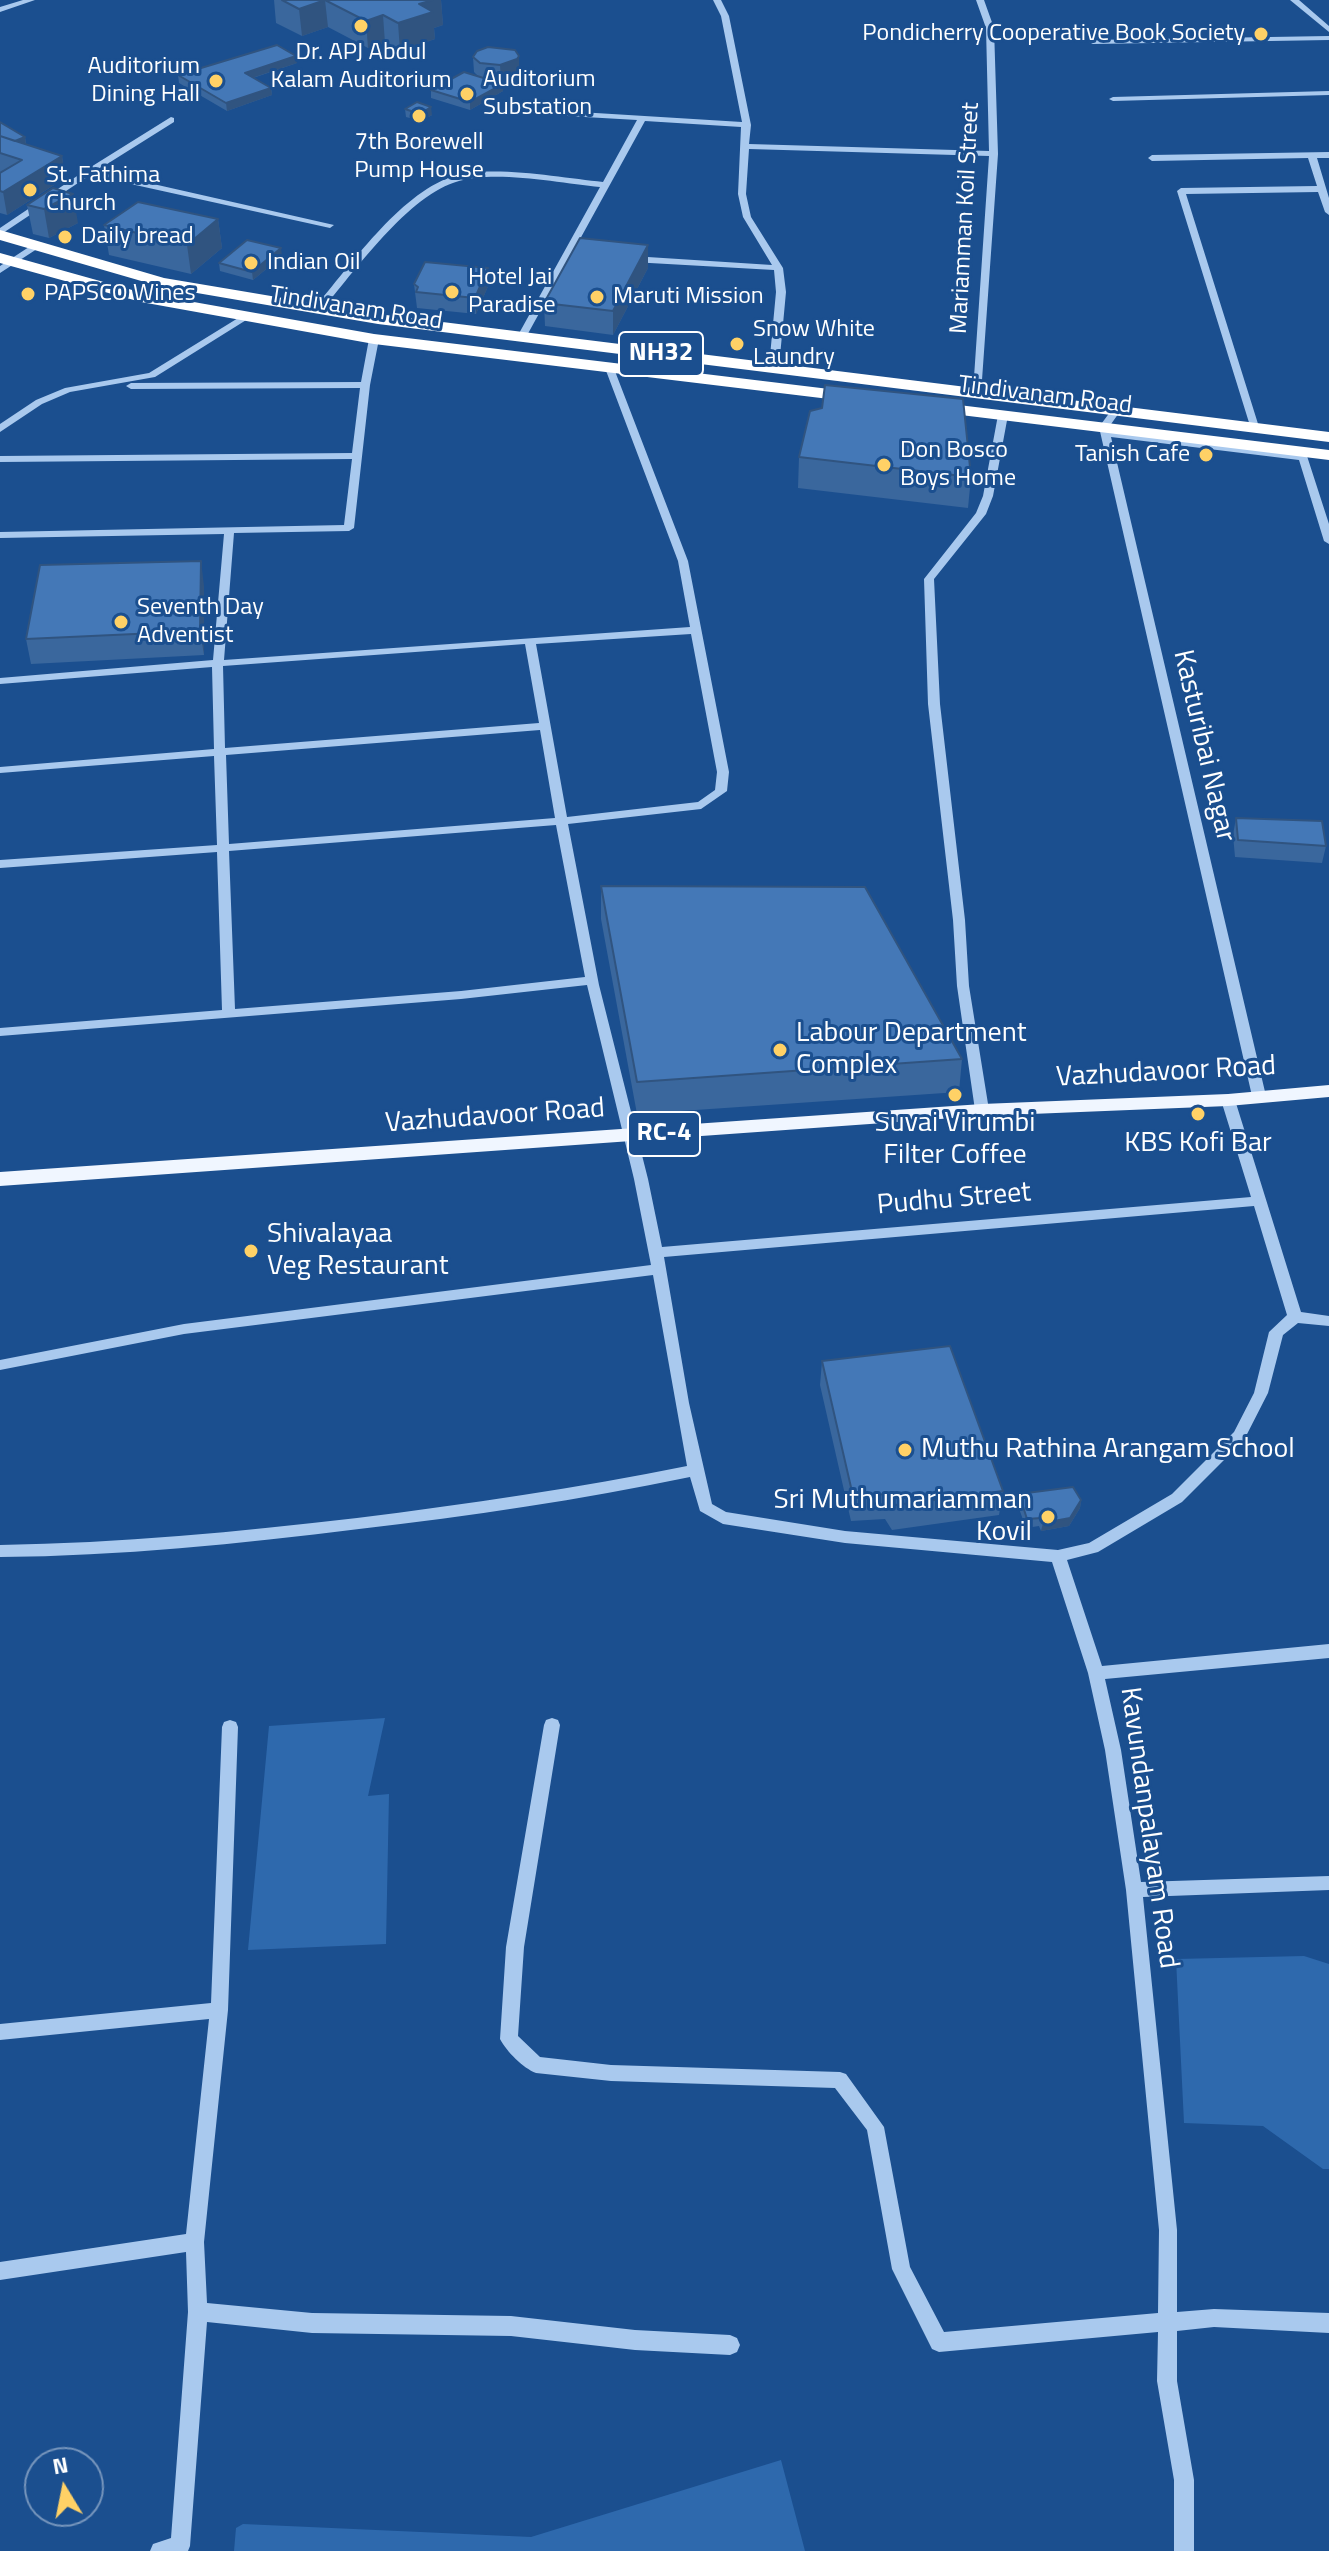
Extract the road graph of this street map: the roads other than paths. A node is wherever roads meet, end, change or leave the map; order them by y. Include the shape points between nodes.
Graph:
1 (31, 0) edge
2 (717, 0) edge
3 (980, 0) edge
4 (1294, 0) edge
5 (0, 10) edge
6 (1329, 30) edge
7 (1329, 38) edge
8 (1093, 42) dead end
9 (1329, 93) edge
10 (1113, 99) dead end
11 (550, 112) dead end
12 (642, 118) junction
13 (171, 120) dead end
14 (747, 125) junction
15 (745, 146) junction
16 (994, 154) junction
17 (1329, 155) edge
18 (1312, 156) junction
19 (1152, 158) dead end
20 (89, 172) junction
21 (606, 185) junction
22 (1322, 189) junction
23 (1329, 212) edge
24 (330, 225) dead end
25 (0, 234) edge
26 (35, 247) junction
27 (568, 254) junction
28 (583, 255) edge
29 (613, 257) edge
30 (4, 263) edge
31 (778, 268) junction
32 (318, 309) junction
33 (246, 317) junction
34 (522, 337) junction
35 (374, 339) junction
36 (774, 367) junction
37 (610, 368) junction
38 (365, 385) junction
39 (102, 386) junction
40 (978, 392) junction
41 (877, 400) edge
42 (924, 406) edge
43 (1116, 410) junction
44 (1003, 415) junction
45 (1254, 427) junction
46 (0, 429) edge
47 (1105, 430) junction
48 (1329, 437) edge
49 (1329, 455) edge
50 (358, 456) junction
51 (0, 459) edge
52 (1311, 484) junction
53 (1329, 486) edge
54 (229, 530) junction
55 (0, 535) edge
56 (1329, 541) edge
57 (696, 630) junction
58 (530, 641) junction
59 (218, 664) junction
60 (0, 681) edge
61 (546, 726) junction
62 (219, 753) junction
63 (0, 770) edge
64 (562, 821) junction
65 (222, 847) junction
66 (0, 864) edge
67 (593, 980) junction
68 (229, 1014) junction
69 (0, 1032) edge
70 (1329, 1091) edge
71 (1259, 1096) junction
72 (1228, 1100) junction
73 (982, 1110) junction
74 (632, 1136) junction
75 (0, 1179) edge
76 (1257, 1201) junction
77 (658, 1261) junction
78 (1295, 1317) junction
79 (1329, 1321) edge
80 (0, 1365) edge
81 (695, 1470) junction
82 (0, 1551) edge
83 (1058, 1556) junction
84 (1329, 1651) edge
85 (1096, 1673) junction
86 (552, 1725) dead end
87 (230, 1727) dead end
88 (1329, 1883) edge
89 (1134, 1890) junction
90 (219, 2010) junction
91 (0, 2032) edge
92 (195, 2242) junction
93 (0, 2271) edge
94 (198, 2312) junction
95 (1168, 2322) junction
96 (1329, 2323) edge
97 (730, 2345) dead end
98 (160, 2551) edge
99 (1184, 2551) edge

1 - 5 street
2 - 14 street via 725,16
3 - 16 street, Mariamman Koil Street via 990,28
4 - 6 street
7 - 8 street
9 - 10 street
11 - 12 street
12 - 14 street
12 - 21 street
13 - 20 street
14 - 15 street
15 - 16 street
15 - 31 street via 742,194 747,217
16 - 40 street, Mariamman Koil Street
17 - 18 street
18 - 19 street
18 - 22 street
20 - 24 street
20 - 25 street
21 - 27 street
21 - 32 street via 469,177 442,184 397,219
22 - 23 street
22 - 45 street via 1181,191
25 - 26 highway, NH32
26 - 30 street
26 - 32 highway, NH32 via 162,282
27 - 28 street
27 - 34 street
29 - 31 street
30 - 33 highway, Tindivanam Road / NH32
31 - 36 street
32 - 34 highway, NH32
33 - 35 highway, Tindivanam Road / NH32
33 - 39 street via 152,375
34 - 36 highway, NH32
35 - 37 highway, Tindivanam Road / NH32
35 - 38 street
36 - 40 highway, NH32
37 - 41 highway, Tindivanam Road / NH32
37 - 57 street via 683,561
38 - 39 street
38 - 50 street
39 - 46 street via 68,390 39,402
40 - 43 highway, NH32
42 - 44 highway, Tindivanam Road
43 - 45 highway, NH32
43 - 47 street
44 - 47 highway, Tindivanam Road
44 - 73 street via 981,514 929,579 934,704 963,986
45 - 48 highway, NH32
47 - 49 highway, Tindivanam Road
47 - 52 street via 1303,458
47 - 71 street, Kasturibai Nagar
50 - 51 street
50 - 54 street via 349,528
52 - 53 street
52 - 56 street
54 - 55 street
54 - 59 street
57 - 58 street
57 - 64 street via 723,772 721,791 701,805
58 - 59 street
58 - 61 street
59 - 60 street
59 - 62 street
61 - 62 street
61 - 64 street
62 - 63 street
62 - 65 street
64 - 65 street
64 - 67 street
65 - 66 street
65 - 68 street
67 - 68 street
67 - 74 street
68 - 69 street
70 - 71 main road, Vazhudavoor Road / RC-4
71 - 72 main road, Vazhudavoor Road / RC-4
72 - 73 main road, Vazhudavoor Road / RC-4
72 - 76 street
73 - 74 main road, Vazhudavoor Road / RC-4
74 - 75 main road, Vazhudavoor Road / RC-4
74 - 77 street
76 - 77 street, Pudhu Street
76 - 78 street
77 - 80 street, Pudhu Street via 184,1329
77 - 81 street
78 - 79 street
78 - 83 street via 1276,1332 1261,1393 1239,1436 1177,1498 1093,1548
81 - 82 street via 540,1500 268,1534 162,1546
81 - 83 street via 705,1507 723,1518 845,1537
83 - 85 street, Kavundanpalayam Road
84 - 85 street
85 - 89 street, Kavundanpalayam Road
86 - 95 street via 515,1947 509,2039 536,2065 611,2073 840,2080 875,2127 901,2269 939,2342
87 - 90 street
88 - 89 street
89 - 95 street, Kavundanpalayam Road via 1168,2230
90 - 91 street
90 - 92 street
92 - 93 street
92 - 94 street
94 - 97 street via 312,2323 511,2326
94 - 98 street via 180,2546
95 - 96 street via 1214,2318
95 - 99 street, Kavundanpalayam Road via 1167,2381 1184,2480

